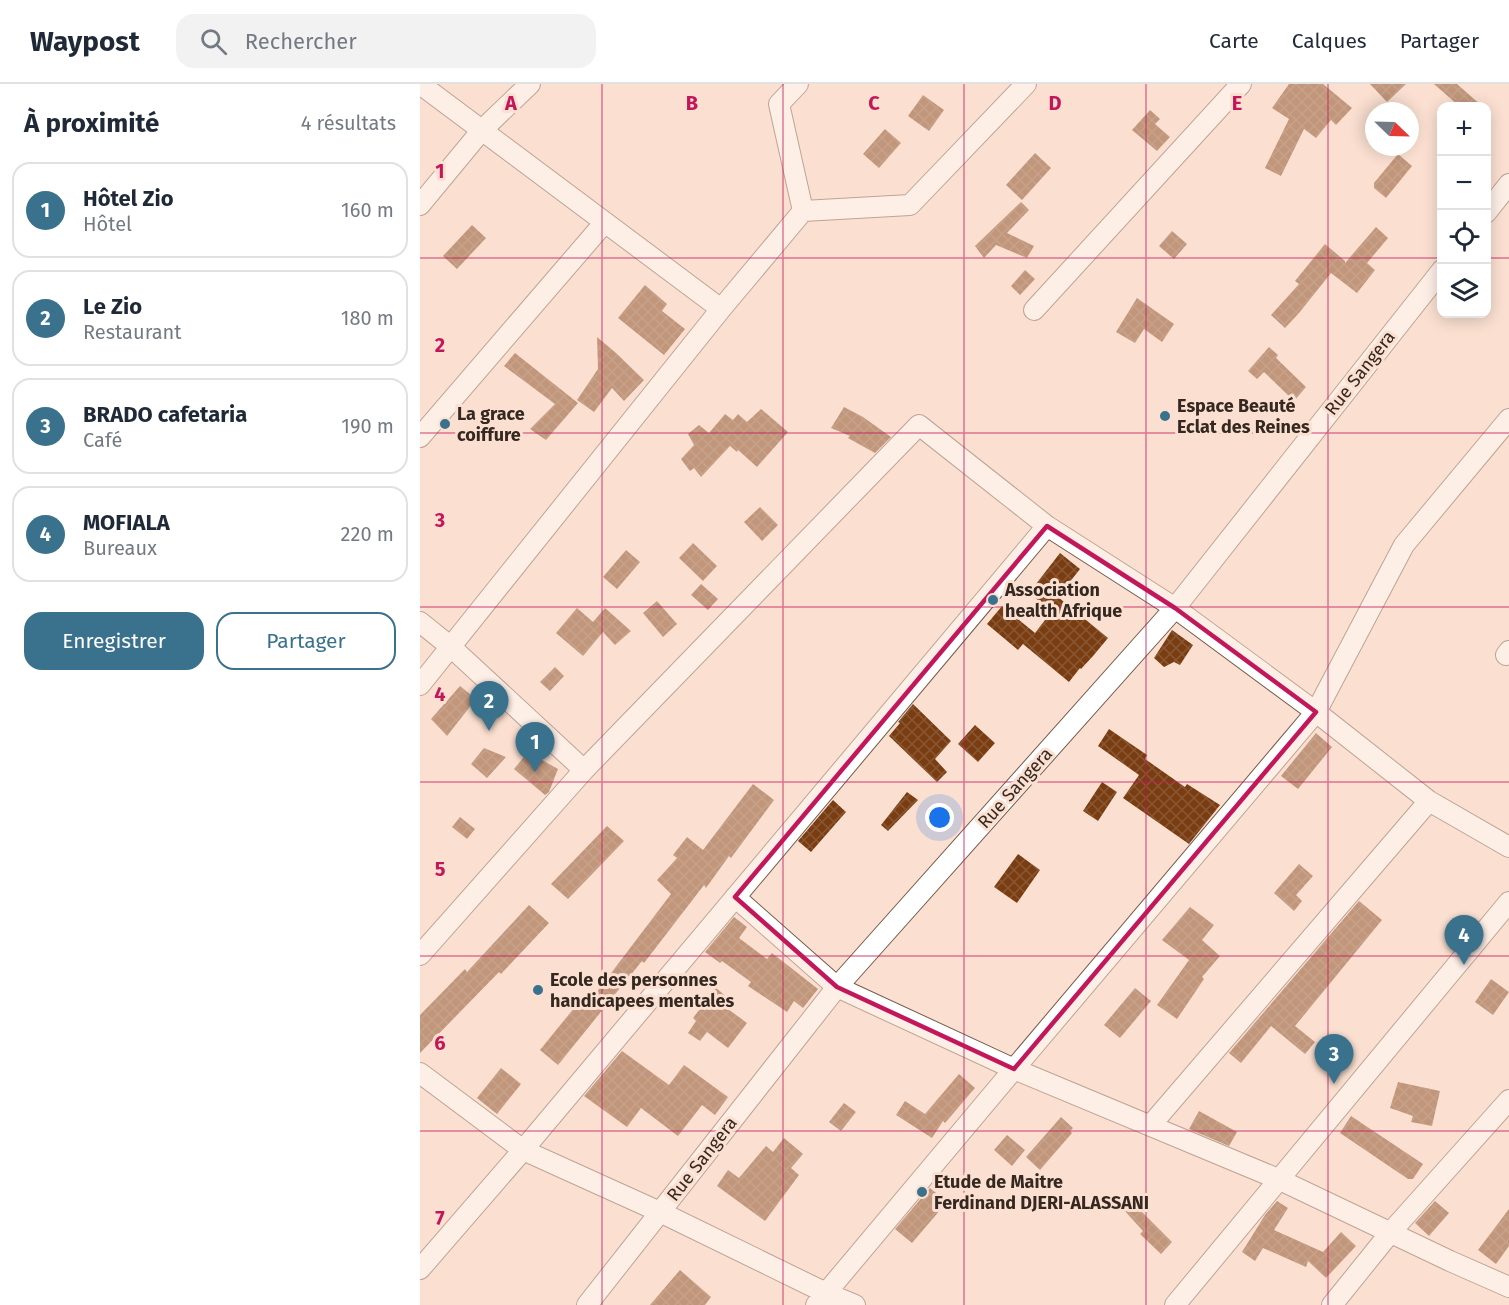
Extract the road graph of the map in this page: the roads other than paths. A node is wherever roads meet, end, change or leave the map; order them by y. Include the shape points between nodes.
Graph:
1 (420, 84) edge
2 (530, 84) edge
3 (798, 84) edge
4 (1026, 84) edge
5 (1241, 84) edge
6 (482, 130) junction
7 (1509, 184) edge
8 (420, 205) edge
9 (1488, 210) edge
10 (803, 211) junction
11 (605, 222) junction
12 (1437, 276) edge
13 (722, 309) junction
14 (1034, 310) dead end
15 (1509, 419) edge
16 (420, 436) edge
17 (1047, 525) junction
18 (1175, 608) junction
19 (420, 622) edge
20 (451, 647) junction
21 (420, 685) edge
22 (1316, 712) junction
23 (584, 770) junction
24 (1429, 801) junction
25 (1509, 848) edge
26 (735, 897) junction
27 (1509, 902) edge
28 (420, 955) edge
29 (837, 987) junction
30 (1014, 1069) junction
31 (420, 1073) edge
32 (1509, 1100) edge
33 (1150, 1126) junction
34 (523, 1150) junction
35 (1278, 1179) junction
36 (660, 1212) junction
37 (1390, 1233) junction
38 (420, 1269) edge
39 (1509, 1287) edge
40 (821, 1299) edge
41 (587, 1305) edge
42 (855, 1305) edge
43 (1175, 1305) edge
44 (1332, 1305) edge

1 - 6 street
2 - 6 street
3 - 10 street via 778,104
4 - 10 street via 910,205
5 - 14 street
6 - 8 street
6 - 11 street
7 - 9 street
10 - 13 street
11 - 13 street
11 - 16 street
12 - 18 street, Rue Sangera
13 - 20 street
15 - 22 street via 1404,545
17 - 18 street
17 - 23 street via 919,425
17 - 26 street
18 - 22 street
18 - 29 street, Rue Sangera
19 - 20 street
20 - 21 street
20 - 23 street
22 - 24 street
22 - 30 street
23 - 28 street
24 - 25 street
24 - 33 street
26 - 29 street
26 - 34 street
27 - 35 street
29 - 30 street
29 - 36 street, Rue Sangera
30 - 33 street
30 - 40 street
31 - 34 street
32 - 37 street
33 - 35 street
34 - 36 street
34 - 38 street
35 - 37 street
35 - 43 street
36 - 40 street
36 - 41 street, Rue Sangera
37 - 39 street
37 - 44 street
40 - 42 street

